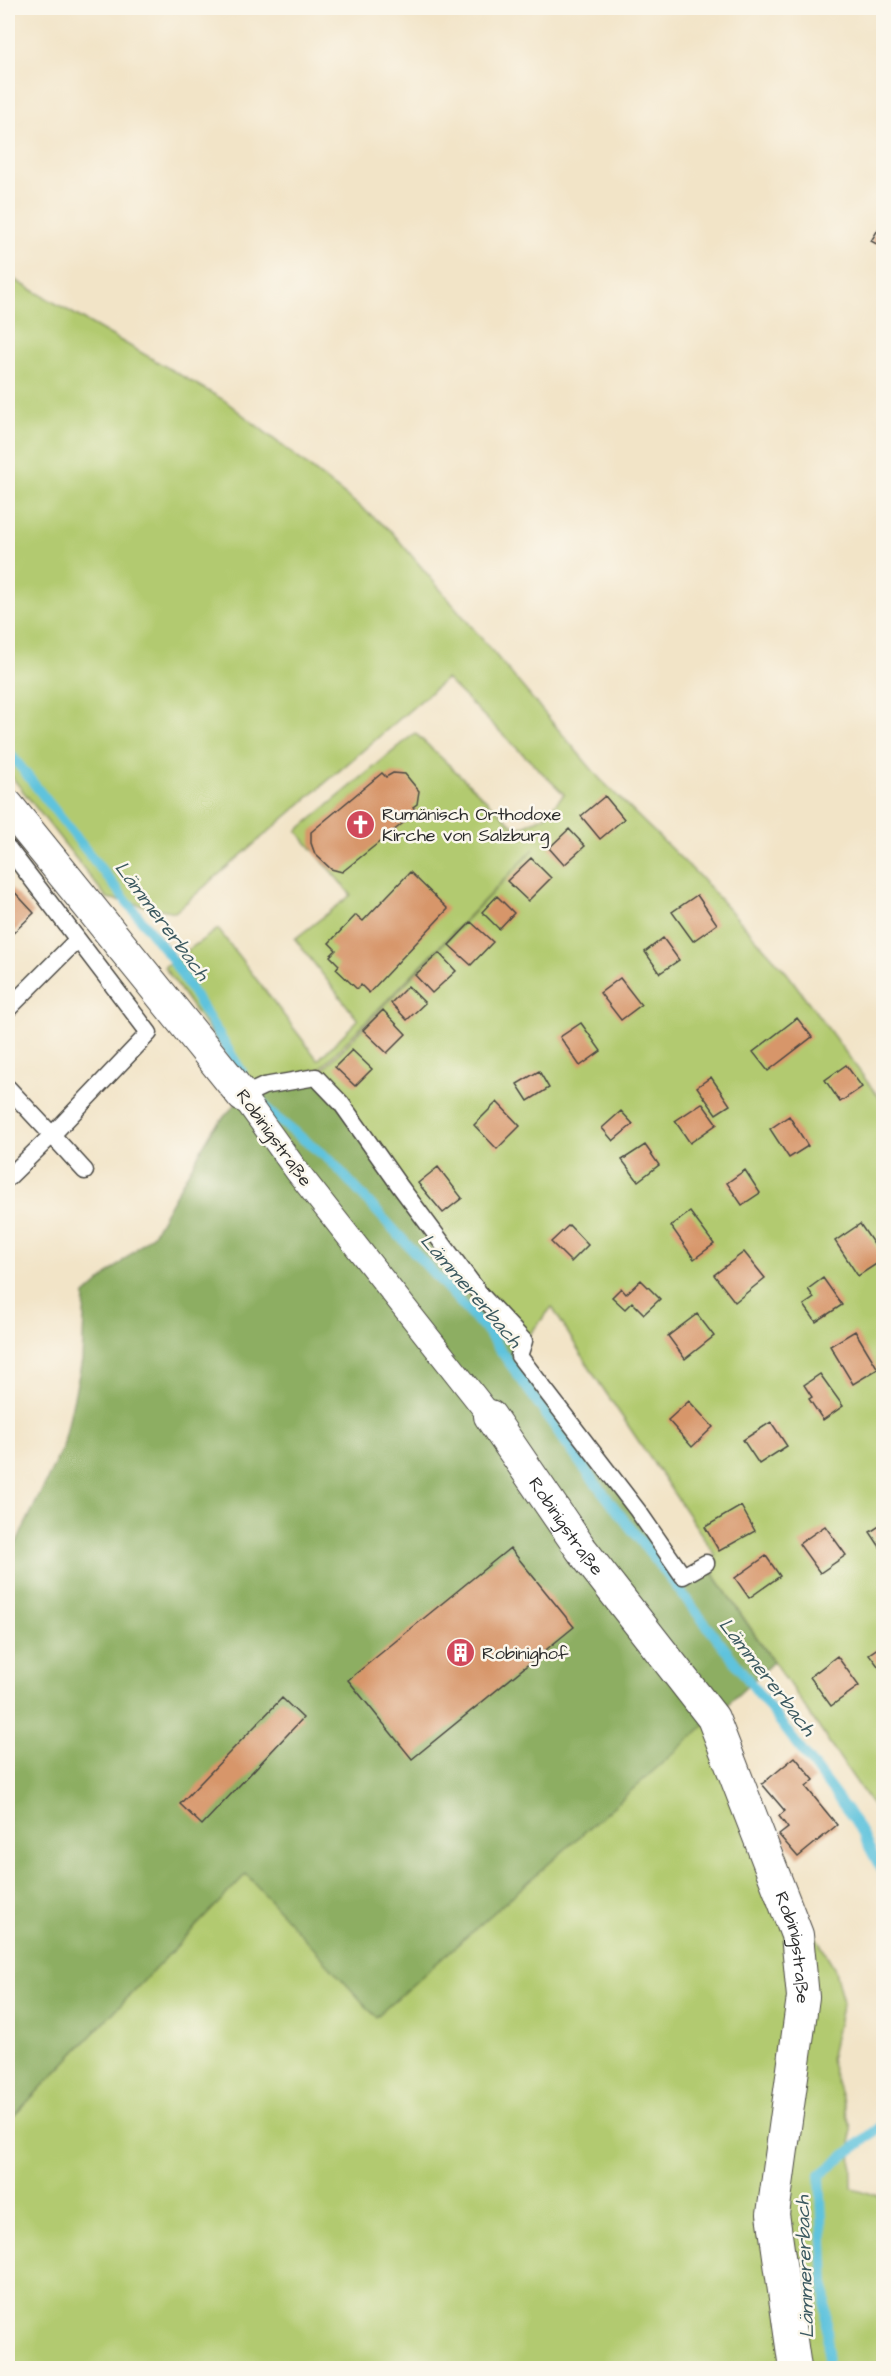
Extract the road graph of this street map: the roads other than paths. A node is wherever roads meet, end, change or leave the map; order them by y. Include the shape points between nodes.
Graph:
1 (8, 806) edge
2 (8, 848) edge
3 (77, 940) junction
4 (8, 1009) edge
5 (8, 1088) edge
6 (254, 1091) junction
7 (52, 1135) junction
8 (85, 1171) dead end
9 (8, 1178) edge
10 (490, 1416) joint
11 (706, 1563) dead end
12 (795, 2368) edge

1 - 6 street, Robinigstraße
2 - 3 lane
3 - 4 lane
3 - 7 lane via 149,1034
5 - 7 lane
6 - 10 street, Robinigstraße via 304,1180
6 - 11 lane via 316,1077 341,1103 480,1294 524,1341 519,1356 683,1576
7 - 8 lane
7 - 9 lane
10 - 12 street, Robinigstraße via 581,1549 713,1718 797,1935 803,1996 773,2214

